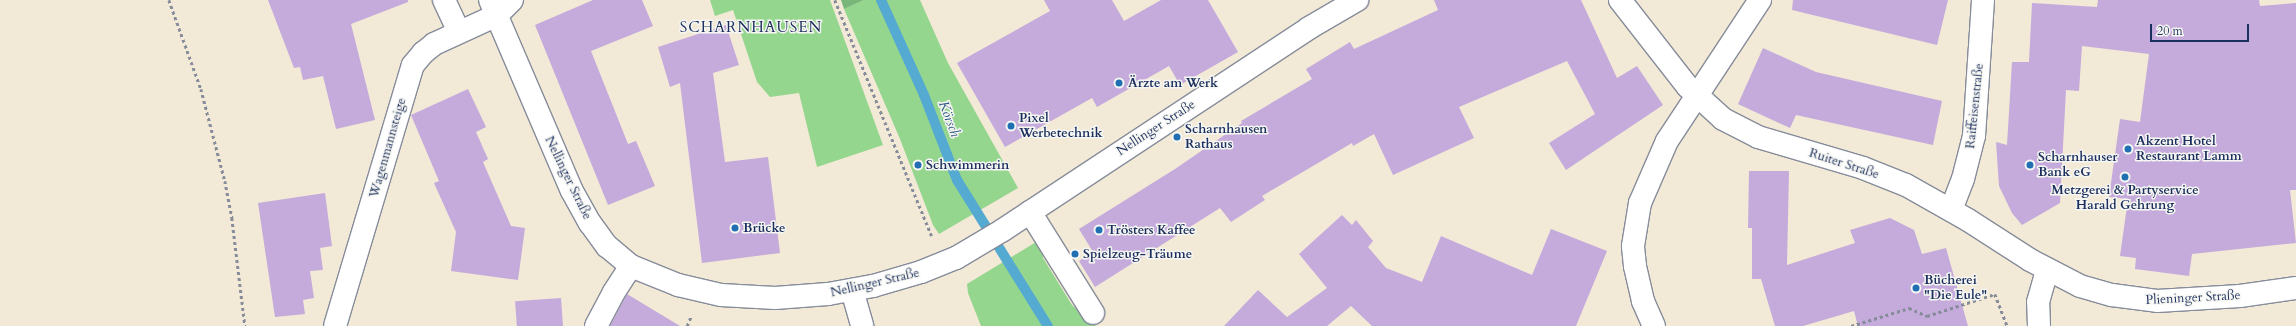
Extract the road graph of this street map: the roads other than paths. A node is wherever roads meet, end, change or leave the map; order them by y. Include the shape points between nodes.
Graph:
1 (444, 0) edge
2 (1620, 0) edge
3 (1760, 0) edge
4 (1983, 0) edge
5 (1348, 2) edge
6 (500, 5) edge
7 (459, 32) junction
8 (1695, 95) junction
9 (1951, 210) junction
10 (1030, 212) junction
11 (631, 266) junction
12 (2047, 270) junction
13 (2296, 288) edge
14 (852, 290) junction
15 (1093, 313) dead end
16 (335, 326) edge
17 (596, 326) edge
18 (862, 326) edge
19 (1654, 326) edge
20 (2039, 326) edge

1 - 7 main road
2 - 8 main road, Ruiter Straße
3 - 8 main road
4 - 9 main road, Raiffeisenstraße via 1974,136 1964,179
5 - 10 main road, Nellinger Straße
6 - 7 main road, Wagenmannsteige
6 - 11 main road, Nellinger Straße via 572,191 607,246
7 - 16 main road, Wagenmannsteige via 429,48 413,65
8 - 9 main road, Ruiter Straße via 1722,119 1748,133 1875,173 1906,185
8 - 19 main road via 1666,141 1640,204 1636,222 1633,246 1636,278
9 - 12 main road, Ruiter Straße
10 - 14 main road, Nellinger Straße via 951,260 894,281
10 - 15 main road
11 - 14 main road, Nellinger Straße via 678,285 721,295 775,298 815,296
11 - 17 main road
12 - 13 main road, Plieninger Straße via 2080,286 2112,296 2142,301 2219,298
12 - 20 main road via 2038,302
14 - 18 main road

